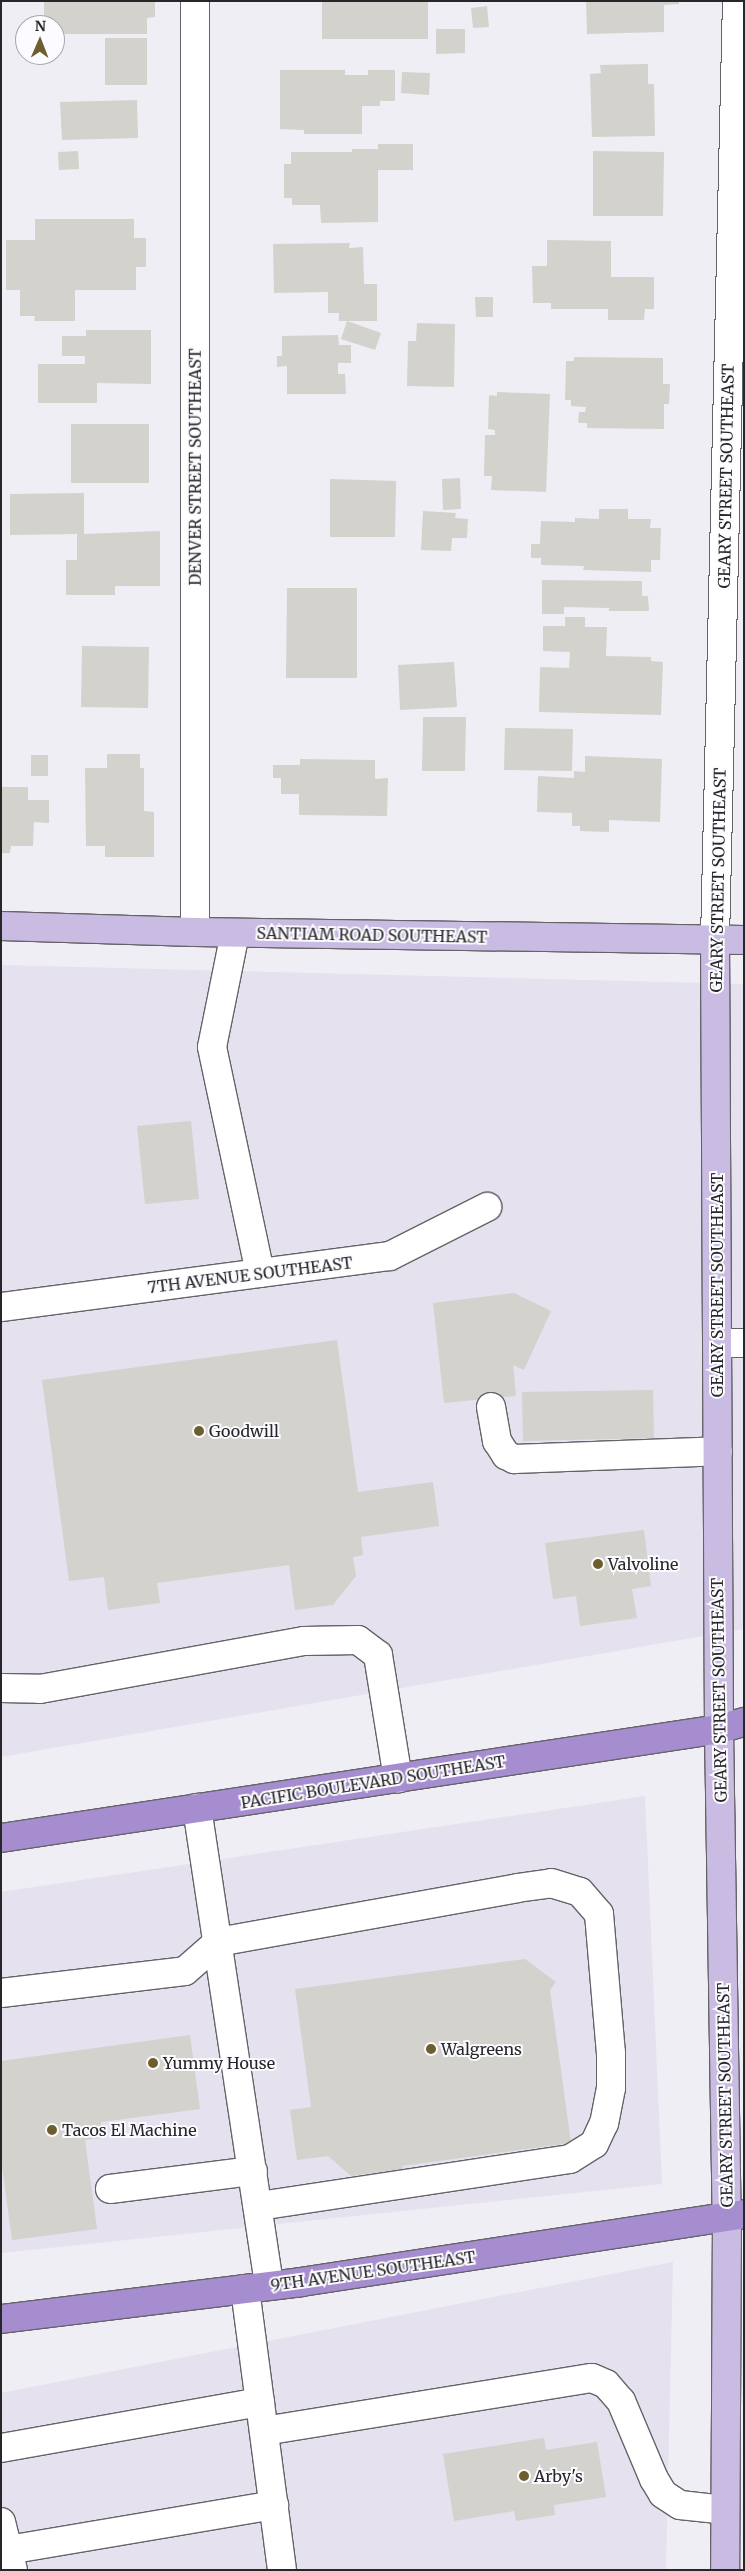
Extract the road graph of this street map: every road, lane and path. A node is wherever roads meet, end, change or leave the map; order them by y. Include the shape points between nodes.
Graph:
1 (195, 1) edge
2 (737, 1) edge
3 (735, 457) edge
4 (1, 926) edge
5 (195, 932) junction
6 (235, 933) junction
7 (715, 940) junction
8 (744, 940) edge
9 (487, 1207) dead end
10 (260, 1273) junction
11 (1, 1307) edge
12 (731, 1343) edge
13 (491, 1407) dead end
14 (718, 1450) junction
15 (1, 1688) edge
16 (736, 1727) edge
17 (398, 1778) junction
18 (197, 1808) junction
19 (1, 1838) edge
20 (218, 1942) junction
21 (1, 1992) edge
22 (252, 2171) junction
23 (110, 2189) dead end
24 (258, 2206) junction
25 (735, 2216) edge
26 (257, 2287) junction
27 (1, 2319) edge
28 (260, 2402) junction
29 (264, 2431) junction
30 (1, 2448) edge
31 (274, 2506) junction
32 (725, 2510) junction
33 (1, 2522) edge
34 (11, 2560) edge
35 (282, 2570) edge
36 (725, 2570) edge

1 - 5 street, DENVER STREET SOUTHEAST
2 - 3 street, GEARY STREET SOUTHEAST
3 - 7 street, GEARY STREET SOUTHEAST
4 - 5 main road, SANTIAM ROAD SOUTHEAST
5 - 6 main road, SANTIAM ROAD SOUTHEAST
6 - 7 main road, SANTIAM ROAD SOUTHEAST
6 - 10 street via 212,1047
7 - 8 main road, SANTIAM ROAD SOUTHEAST
7 - 12 main road, GEARY STREET SOUTHEAST
9 - 10 street, 7TH AVENUE SOUTHEAST via 390,1256
10 - 11 street, 7TH AVENUE SOUTHEAST
12 - 14 main road, GEARY STREET SOUTHEAST
13 - 14 street via 497,1441 506,1455 514,1458
14 - 16 main road, GEARY STREET SOUTHEAST
15 - 17 street via 40,1689 304,1641 358,1640 378,1655
16 - 17 highway, PACIFIC BOULEVARD SOUTHEAST
16 - 25 main road, GEARY STREET SOUTHEAST
17 - 18 highway, PACIFIC BOULEVARD SOUTHEAST
18 - 19 highway, PACIFIC BOULEVARD SOUTHEAST
18 - 20 street
20 - 21 street via 185,1971
20 - 22 street
20 - 24 street via 551,1883 580,1892 599,1914 611,2088 604,2123 594,2144 570,2159
22 - 23 street
22 - 24 street
24 - 26 street
25 - 26 highway, 9TH AVENUE SOUTHEAST
25 - 32 main road, GEARY STREET SOUTHEAST
26 - 27 highway, 9TH AVENUE SOUTHEAST
26 - 28 street
28 - 29 street
28 - 30 street
29 - 31 street
29 - 32 street via 592,2378 606,2384 620,2401 654,2479 664,2494 680,2505
31 - 34 street
31 - 35 street
32 - 36 main road, GEARY STREET SOUTHEAST
33 - 34 street

